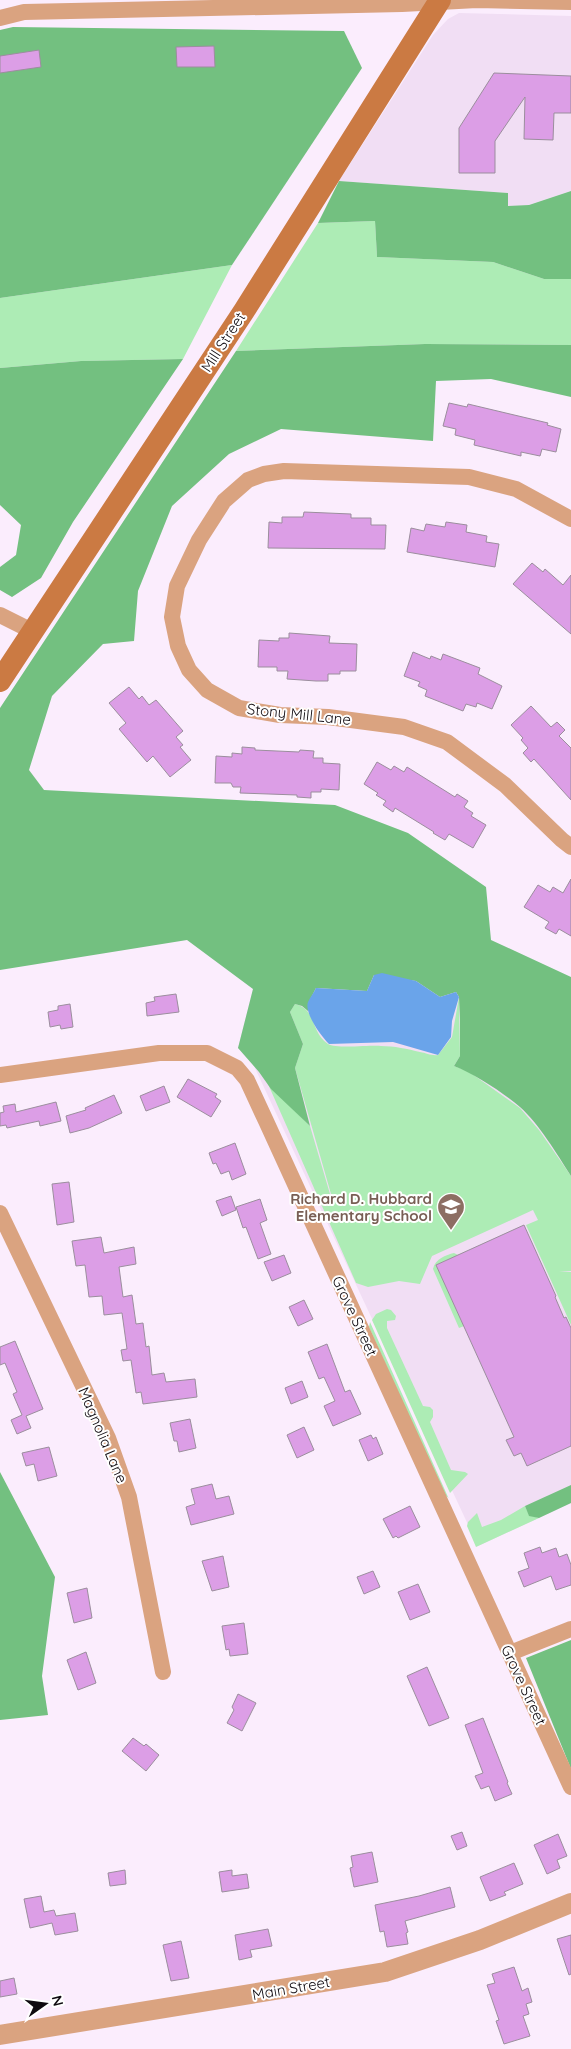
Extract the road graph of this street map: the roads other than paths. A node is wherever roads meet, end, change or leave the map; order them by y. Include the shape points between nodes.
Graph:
1 (440, 1) edge
2 (571, 2) edge
3 (0, 18) edge
4 (571, 519) edge
5 (0, 615) edge
6 (32, 631) junction
7 (0, 680) edge
8 (571, 847) edge
9 (0, 1074) edge
10 (0, 1213) edge
11 (571, 1629) edge
12 (510, 1653) junction
13 (163, 1672) dead end
14 (571, 1787) edge
15 (571, 1903) edge
16 (0, 2035) edge

1 - 2 street
1 - 3 street via 24,12
1 - 6 main road, Mill Street via 244,311
4 - 8 street, Stony Mill Lane via 516,489 469,477 284,471 264,474 248,480 224,501 199,540 177,586 172,617 178,646 189,670 207,690 238,708 404,727 447,742 505,785
5 - 6 street
6 - 7 main road, Mill Street
9 - 12 street, Grove Street via 159,1053 207,1053 238,1068 247,1080
10 - 13 street, Magnolia Lane via 108,1438 129,1497
11 - 12 street
12 - 14 street, Grove Street
15 - 16 street, Main Street via 480,1940 385,1972

